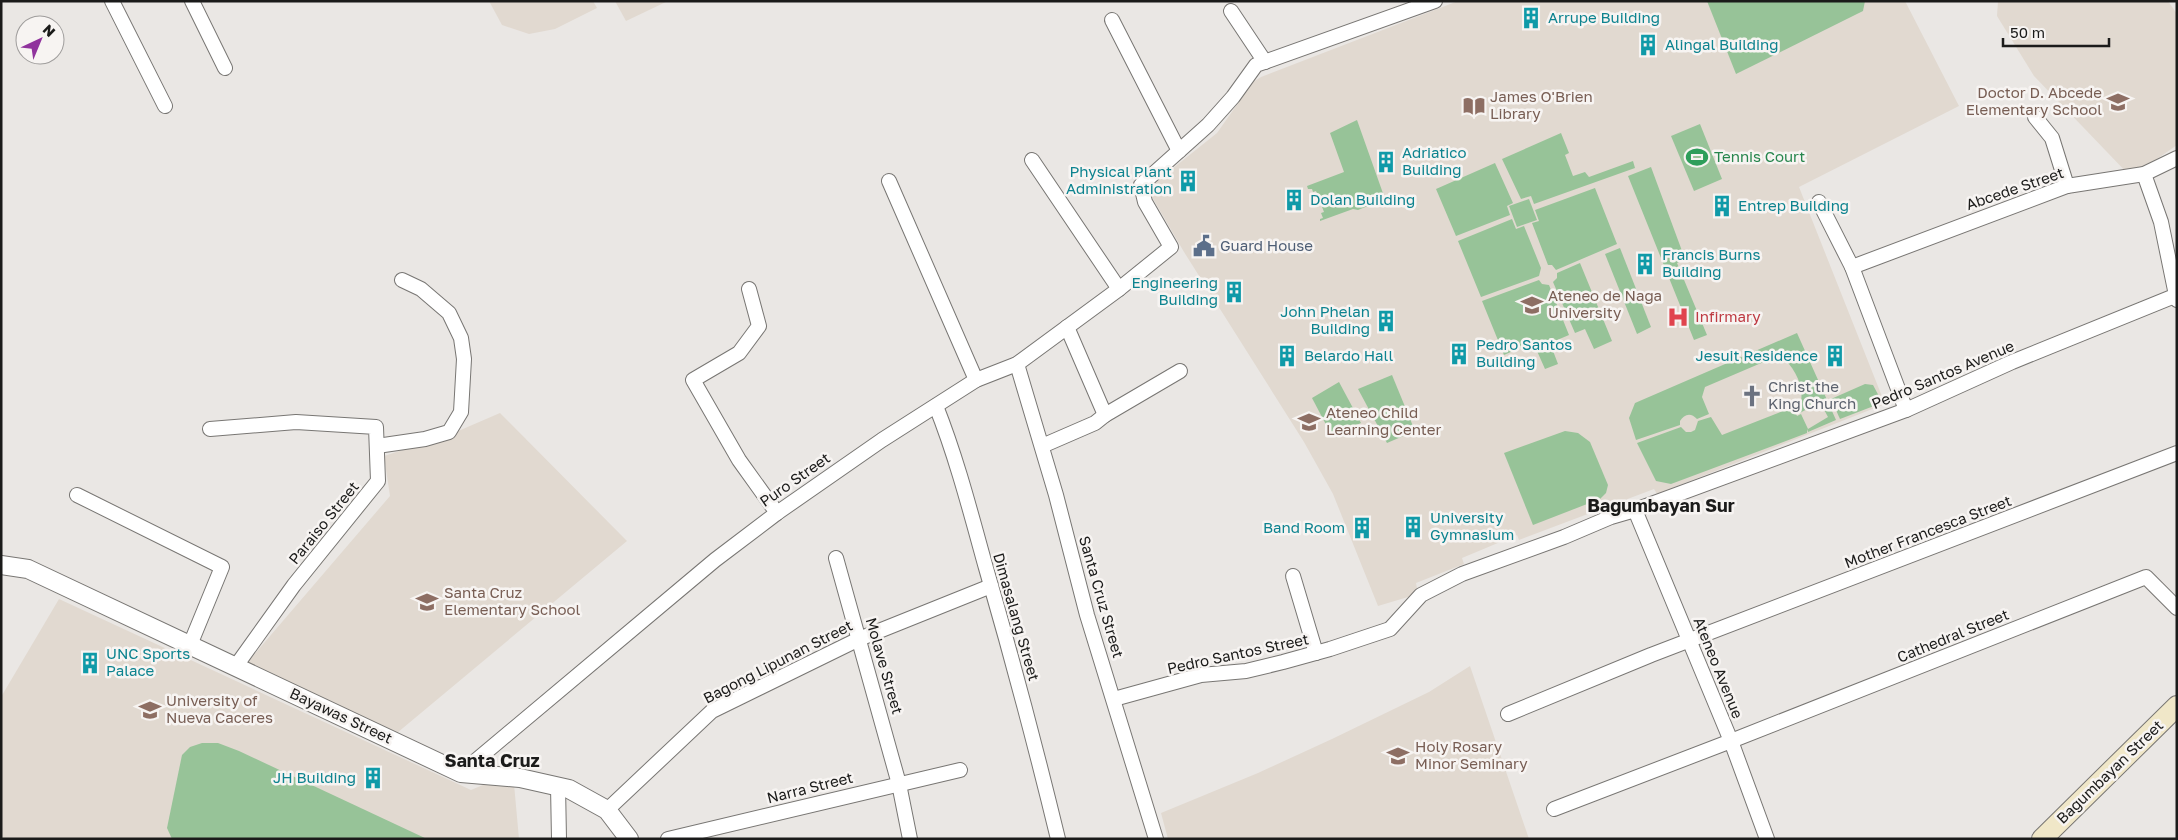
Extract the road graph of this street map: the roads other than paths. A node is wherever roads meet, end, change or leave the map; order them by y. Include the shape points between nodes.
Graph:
1 (112, 1) edge
2 (192, 1) edge
3 (1436, 1) edge
4 (1232, 11) dead end
5 (1112, 20) dead end
6 (1265, 62) junction
7 (225, 68) dead end
8 (165, 106) dead end
9 (2035, 117) dead end
10 (1179, 151) junction
11 (2177, 158) edge
12 (1032, 160) dead end
13 (2144, 174) junction
14 (889, 181) dead end
15 (2067, 186) junction
16 (1819, 202) dead end
17 (1852, 267) junction
18 (402, 280) dead end
19 (1119, 289) junction
20 (749, 290) dead end
21 (2176, 297) edge
22 (1068, 326) junction
23 (1017, 364) junction
24 (1180, 371) dead end
25 (976, 380) junction
26 (936, 406) junction
27 (1906, 410) junction
28 (1104, 415) junction
29 (210, 429) dead end
30 (377, 446) junction
31 (1042, 446) junction
32 (2177, 453) edge
33 (77, 495) dead end
34 (1636, 510) junction
35 (777, 513) junction
36 (836, 558) dead end
37 (1, 565) edge
38 (1293, 576) dead end
39 (991, 586) junction
40 (2177, 608) edge
41 (859, 639) junction
42 (1690, 642) junction
43 (190, 645) junction
44 (1316, 653) junction
45 (236, 666) junction
46 (1114, 699) junction
47 (2177, 706) edge
48 (1508, 714) dead end
49 (1731, 742) junction
50 (960, 770) dead end
51 (461, 773) junction
52 (899, 784) junction
53 (558, 786) junction
54 (1554, 809) dead end
55 (606, 810) junction
56 (559, 839) edge
57 (629, 839) edge
58 (668, 839) edge
59 (910, 839) edge
60 (1058, 839) edge
61 (1156, 839) edge
62 (1767, 839) edge
63 (2042, 839) edge

1 - 8 street
2 - 7 street
3 - 6 street
4 - 6 street
5 - 10 street
6 - 10 street via 1256,66 1220,111
9 - 15 street via 2052,138
10 - 19 street, Puro Street via 1141,185 1146,202 1171,247
11 - 13 street, Abcede Street
12 - 19 street
13 - 15 street, Abcede Street
13 - 21 street via 2161,222
14 - 25 street
15 - 17 street, Abcede Street
16 - 17 street
17 - 27 street
18 - 30 street via 421,289 449,313 461,338 464,359 461,412 449,432
19 - 22 street, Puro Street
20 - 35 street via 758,326 739,353 693,380 739,460
21 - 27 street, Pedro Santos Avenue via 2012,362
22 - 23 street, Puro Street
22 - 28 street
23 - 25 street, Puro Street
23 - 31 street, Santa Cruz Street
24 - 28 street
25 - 26 street, Puro Street
26 - 35 street, Puro Street
26 - 39 street, Dimasalang Street via 950,442
27 - 34 street, Pedro Santos Avenue
28 - 31 street via 1095,423
29 - 30 street, Paraiso Street via 296,422 376,427
30 - 45 street, Paraiso Street via 378,481 294,585
31 - 46 street, Santa Cruz Street via 1087,615
32 - 42 street, Mother Francesca Street
33 - 43 street via 222,567
34 - 42 street, Ateneo Avenue
34 - 44 street, Pedro Santos Street via 1462,574 1421,595 1390,629
35 - 51 street, Puro Street via 715,560
36 - 41 street, Molave Street
37 - 43 street, Bayawas Street via 28,569
38 - 44 street
39 - 41 street, Bagong Lipunan Street
39 - 60 street, Dimasalang Street
40 - 49 street, Cathedral Street via 2146,577
41 - 52 street, Molave Street
41 - 55 street, Bagong Lipunan Street via 712,711
42 - 48 street, Mother Francesca Street
42 - 49 street, Ateneo Avenue
43 - 45 street, Bayawas Street
44 - 46 street, Pedro Santos Street via 1246,671 1200,675
45 - 51 street, Bayawas Street
46 - 61 street, Santa Cruz Street
47 - 63 main road, Bagumbayan Street
49 - 54 street
49 - 62 street, Ateneo Avenue
50 - 52 street, Narra Street
51 - 53 street via 520,778
52 - 58 street, Narra Street
52 - 59 street, Molave Street
53 - 55 street
53 - 56 street
55 - 57 street

